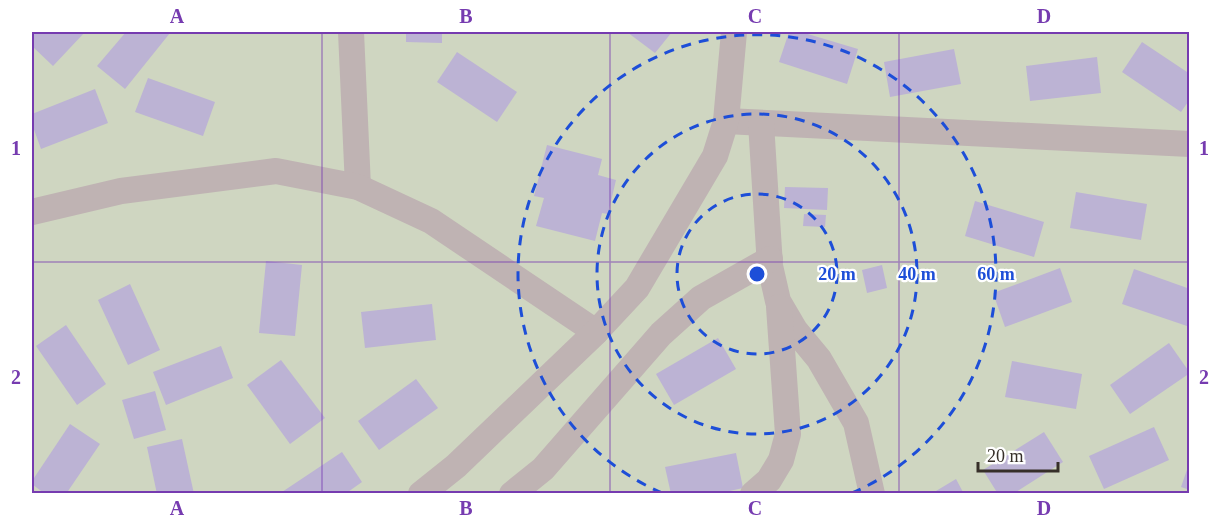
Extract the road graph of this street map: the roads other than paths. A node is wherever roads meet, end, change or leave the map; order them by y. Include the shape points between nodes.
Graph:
1 (351, 32) edge
2 (734, 32) edge
3 (726, 121) junction
4 (760, 123) junction
5 (1190, 144) edge
6 (358, 187) junction
7 (32, 212) edge
8 (770, 260) junction
9 (778, 301) junction
10 (596, 332) junction
11 (421, 494) edge
12 (512, 494) edge
13 (753, 494) edge
14 (872, 494) edge

1 - 6 street
2 - 3 street
3 - 4 street
3 - 10 street via 715,156 637,288
4 - 5 street
4 - 8 street
6 - 7 street via 276,171 121,190
6 - 10 street via 431,221
8 - 9 street
8 - 12 street via 701,298 661,334 543,468
9 - 13 street via 788,434 770,480
9 - 14 street via 819,359 856,423
10 - 11 street via 456,466

